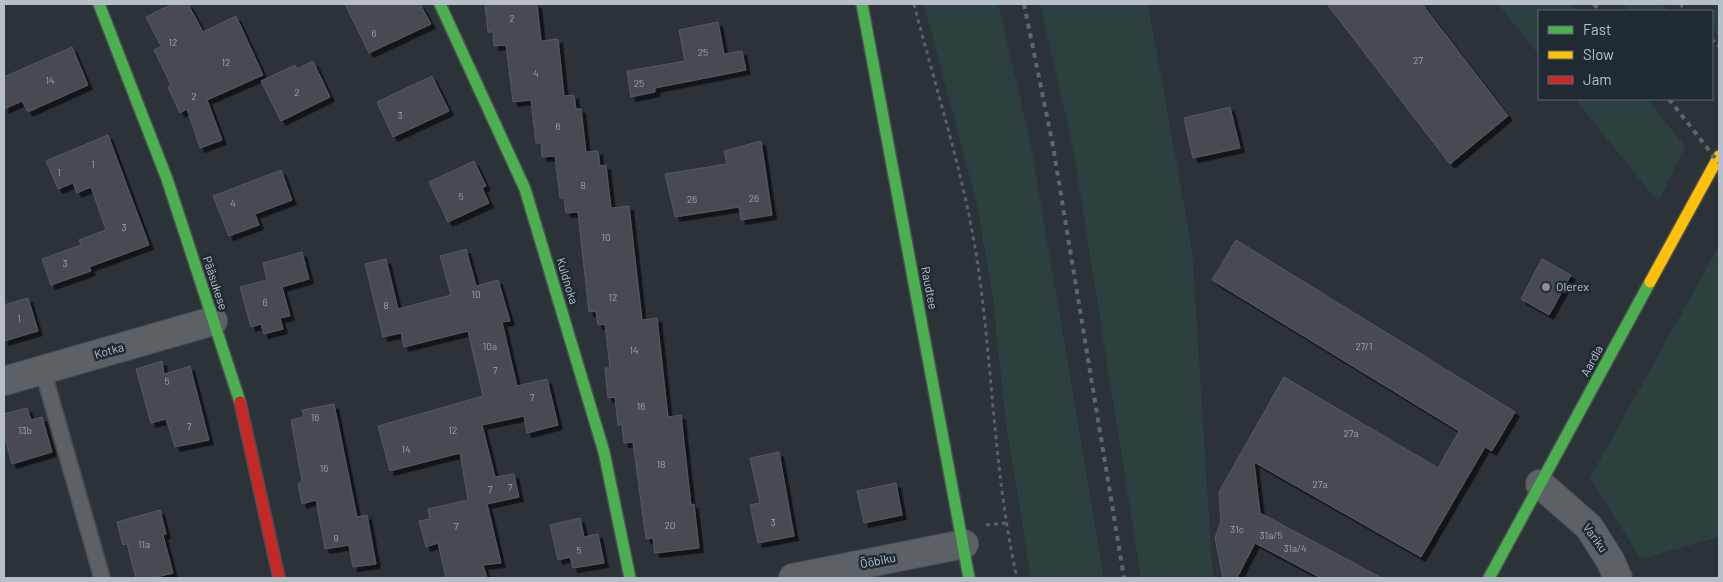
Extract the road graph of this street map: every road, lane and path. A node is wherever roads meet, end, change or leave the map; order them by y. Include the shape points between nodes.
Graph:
1 (99, 4) edge
2 (440, 4) edge
3 (862, 4) edge
4 (914, 4) edge
5 (1719, 156) edge
6 (213, 321) junction
7 (43, 371) junction
8 (4, 381) edge
9 (1540, 484) junction
10 (964, 544) junction
11 (102, 578) edge
12 (279, 578) edge
13 (630, 578) edge
14 (793, 578) edge
15 (969, 578) edge
16 (1017, 578) edge
17 (1489, 578) edge
18 (1618, 578) edge

1 - 6 street, Pääsukese via 167,179
2 - 13 street, Kuldnoka via 526,189 604,452
3 - 10 street, Raudtee
4 - 16 path via 961,185 978,265 1006,530
5 - 9 street, Aardla
6 - 7 street, Kotka
6 - 12 street, Pääsukese via 240,402
7 - 8 street, Kotka
7 - 11 lane
9 - 17 street, Aardla
9 - 18 street, Variku via 1589,527
10 - 14 street, Ööbiku
10 - 15 street, Raudtee

